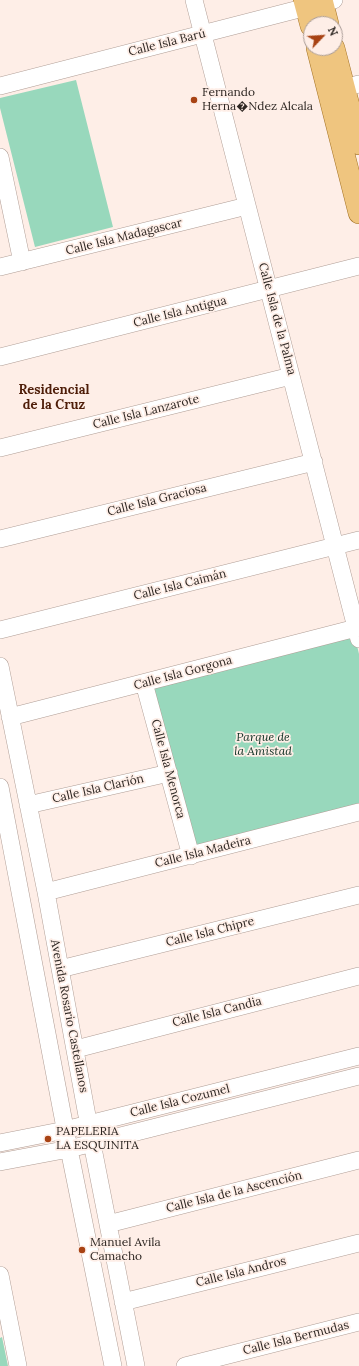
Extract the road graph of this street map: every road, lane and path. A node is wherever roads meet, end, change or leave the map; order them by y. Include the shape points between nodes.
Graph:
1 (194, 0) edge
2 (317, 6) edge
3 (323, 16) edge
4 (203, 34) junction
5 (319, 56) edge
6 (338, 56) edge
7 (0, 86) edge
8 (352, 86) edge
9 (359, 144) edge
10 (0, 157) edge
11 (247, 206) junction
12 (359, 213) edge
13 (22, 262) junction
14 (359, 266) edge
15 (0, 267) edge
16 (269, 290) junction
17 (0, 357) edge
18 (291, 376) junction
19 (0, 448) edge
20 (314, 462) junction
21 (0, 538) edge
22 (359, 540) edge
23 (336, 546) junction
24 (0, 630) edge
25 (358, 633) edge
26 (0, 666) edge
27 (144, 683) junction
28 (10, 717) junction
29 (169, 773) junction
30 (1, 798) edge
31 (28, 805) junction
32 (359, 812) edge
33 (191, 856) junction
34 (46, 892) junction
35 (359, 895) edge
36 (60, 969) junction
37 (359, 976) edge
38 (76, 1049) junction
39 (359, 1056) edge
40 (359, 1076) edge
41 (89, 1124) junction
42 (65, 1130) junction
43 (0, 1143) edge
44 (92, 1143) junction
45 (69, 1149) junction
46 (359, 1160) edge
47 (0, 1162) edge
48 (108, 1224) junction
49 (359, 1243) edge
50 (0, 1275) edge
51 (123, 1302) junction
52 (359, 1322) edge
53 (18, 1366) edge
54 (113, 1366) edge
55 (136, 1366) edge
56 (186, 1366) edge

1 - 4 street, Calle Isla de la Palma
2 - 3 main road
2 - 4 street, Calle Isla Barú
4 - 7 street, Calle Isla Barú
4 - 11 street, Calle Isla de la Palma
5 - 12 main road
6 - 8 main road
8 - 9 main road
10 - 13 street
11 - 13 street, Calle Isla Madagascar
11 - 16 street, Calle Isla de la Palma
13 - 15 street, Calle Isla Madagascar
14 - 16 street, Calle Isla Antigua
16 - 17 street, Calle Isla Antigua
16 - 18 street, Calle Isla de la Palma
18 - 19 street, Calle Isla Lanzarote
18 - 20 street, Calle Isla de la Palma
20 - 21 street, Calle Isla Graciosa
20 - 23 street, Calle Isla de la Palma
22 - 23 street, Calle Isla Caimán
23 - 24 street, Calle Isla Caimán
23 - 25 street, Calle Isla de la Palma
25 - 27 street, Calle Isla Gorgona
26 - 28 street, Avenida Rosario Castellanos
27 - 28 street, Calle Isla Gorgona
27 - 29 street, Calle Isla Menorca
28 - 31 street, Avenida Rosario Castellanos
29 - 31 street, Calle Isla Clarión
29 - 33 street, Calle Isla Menorca
30 - 42 street, Avenida Rosario Castellanos
31 - 34 street, Avenida Rosario Castellanos
32 - 33 street, Calle Isla Madeira
33 - 34 street, Calle Isla Madeira
34 - 36 street, Avenida Rosario Castellanos
35 - 36 street, Calle Isla Chipre
36 - 38 street, Avenida Rosario Castellanos
37 - 38 street, Calle Isla Candia
38 - 41 street, Avenida Rosario Castellanos
39 - 41 street, Calle Isla Cozumel
40 - 44 street, Calle Isla Cozumel
41 - 42 street, Calle Isla Cozumel
41 - 44 street, Avenida Rosario Castellanos
42 - 43 street, Calle Isla Cozumel
42 - 45 street, Avenida Rosario Castellanos
44 - 45 street, Calle Isla Cozumel
44 - 48 street, Avenida Rosario Castellanos
45 - 47 street, Calle Isla Cozumel
45 - 54 street, Avenida Rosario Castellanos
46 - 48 street, Calle Isla de la Ascención
48 - 51 street, Avenida Rosario Castellanos
49 - 51 street, Calle Isla Andros
50 - 53 street
51 - 55 street, Avenida Rosario Castellanos
52 - 56 street, Calle Isla Bermudas

